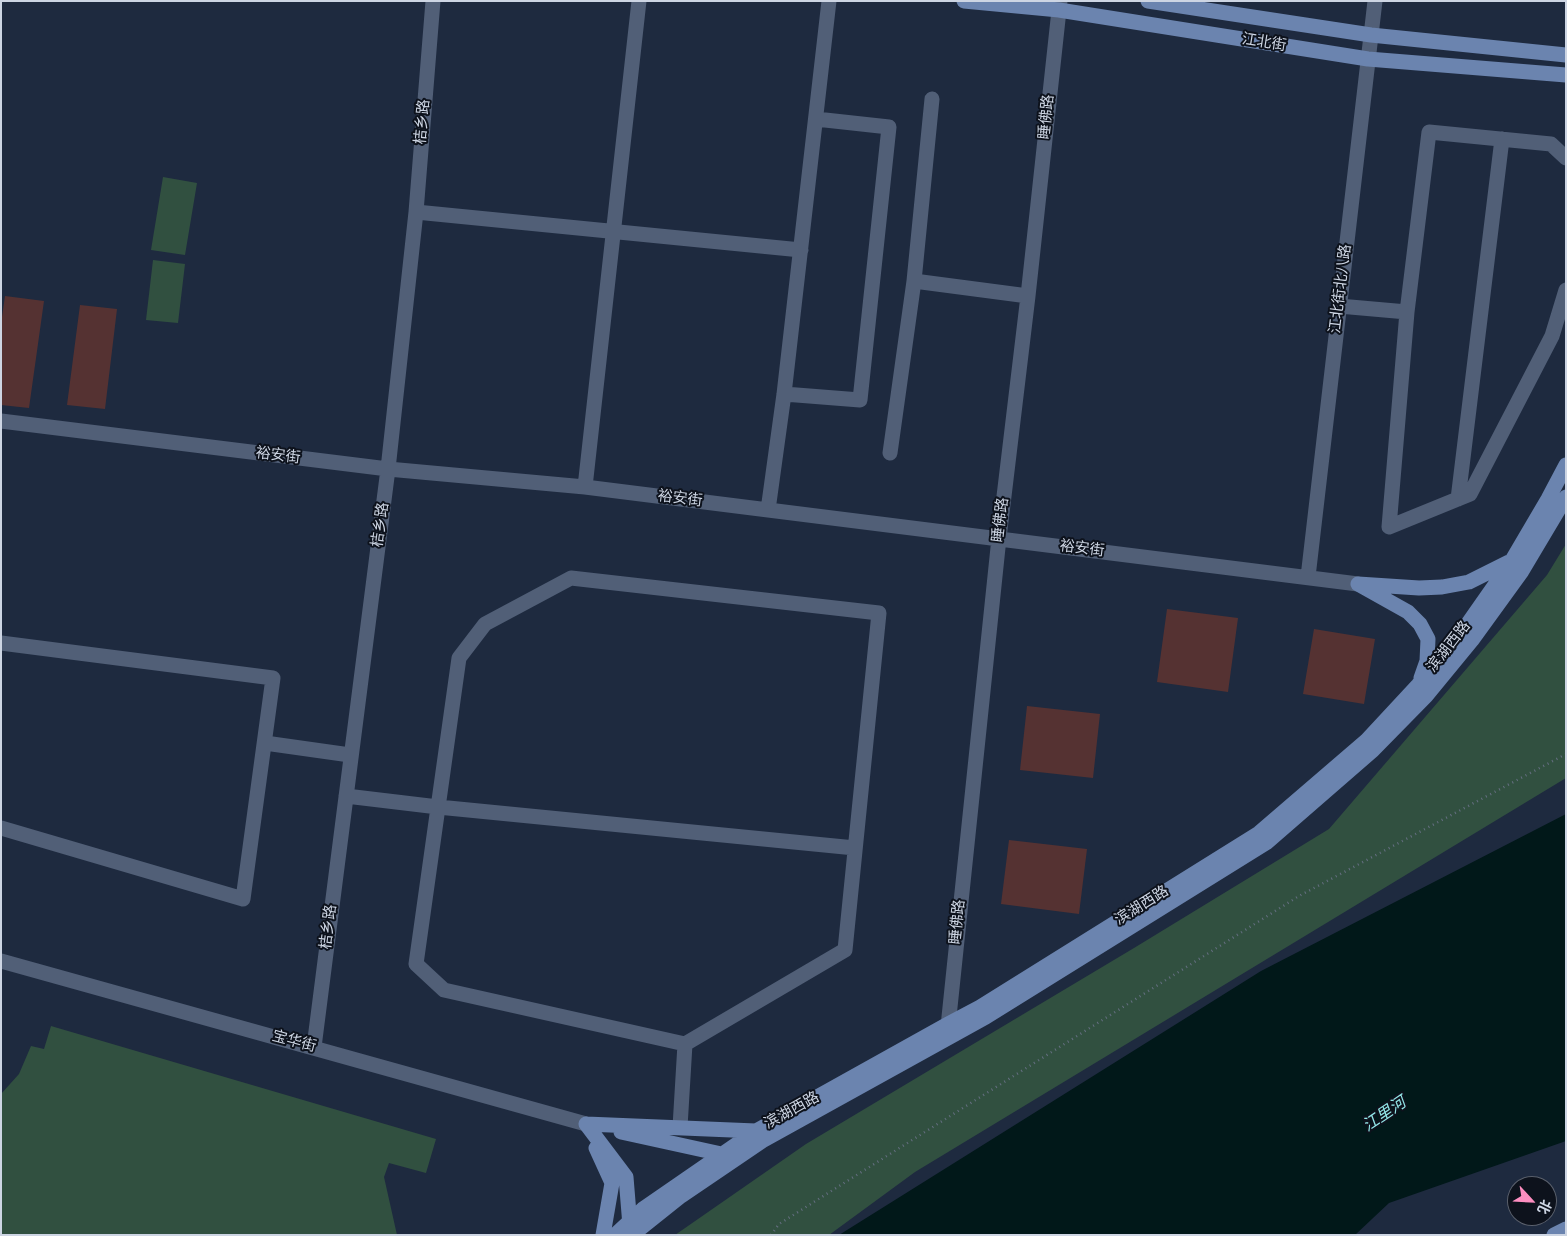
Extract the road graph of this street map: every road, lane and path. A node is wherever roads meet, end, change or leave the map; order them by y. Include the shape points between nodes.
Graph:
1 (433, 1) edge
2 (639, 1) edge
3 (829, 1) edge
4 (964, 1) edge
5 (1148, 1) edge
6 (1375, 1) edge
7 (1059, 6) edge
8 (1371, 35) junction
9 (1566, 55) edge
10 (1368, 59) junction
11 (1564, 75) edge
12 (932, 99) dead end
13 (816, 119) junction
14 (1502, 139) junction
15 (1566, 158) edge
16 (416, 212) junction
17 (614, 232) junction
18 (801, 250) junction
19 (914, 281) junction
20 (1566, 290) edge
21 (1028, 296) junction
22 (1340, 306) junction
23 (1407, 312) junction
24 (1559, 339) edge
25 (784, 394) junction
26 (1, 421) edge
27 (890, 453) dead end
28 (1566, 465) edge
29 (388, 469) junction
30 (585, 487) junction
31 (1566, 497) edge
32 (1458, 499) junction
33 (768, 510) junction
34 (998, 538) junction
35 (1511, 562) junction
36 (1308, 577) junction
37 (1358, 584) junction
38 (1, 643) edge
39 (1418, 685) junction
40 (264, 743) junction
41 (1566, 754) edge
42 (350, 755) junction
43 (346, 796) junction
44 (438, 807) junction
45 (1, 828) edge
46 (855, 848) junction
47 (2, 962) edge
48 (947, 1031) junction
49 (684, 1044) junction
50 (314, 1047) junction
51 (586, 1124) junction
52 (680, 1127) junction
53 (756, 1131) junction
54 (722, 1154) junction
55 (737, 1158) junction
56 (1566, 1229) edge
57 (631, 1230) edge
58 (603, 1235) edge
59 (615, 1235) edge
60 (771, 1235) edge
61 (1554, 1235) edge

1 - 16 street, 桔乡路
2 - 17 street
3 - 13 street
4 - 7 main road, 江北街
5 - 8 main road, 江北街
6 - 8 street, 江北街北八路
7 - 10 main road, 江北街
7 - 21 street, 睡佛路
8 - 9 main road, 江北街
8 - 10 street, 江北街北八路
10 - 11 main road, 江北街
10 - 22 street, 江北街北八路
12 - 19 street
13 - 18 street
13 - 25 street via 889,127 860,400
14 - 15 street via 1551,144
14 - 23 street via 1429,132
14 - 32 street
16 - 17 street
16 - 29 street, 桔乡路
17 - 18 street
17 - 30 street
18 - 25 street
19 - 21 street
19 - 27 street
20 - 24 street
21 - 34 street, 睡佛路
22 - 23 street
22 - 36 street, 江北街北八路
23 - 32 street via 1389,527
24 - 32 street via 1470,494
25 - 33 street
26 - 29 street, 裕安街
28 - 35 main road, 滨湖西路
29 - 30 street, 裕安街
29 - 42 street, 桔乡路
30 - 33 street, 裕安街
31 - 48 main road, 滨湖西路 via 1522,571 1426,696 1373,750 1266,843 986,1017
33 - 34 street, 裕安街
34 - 36 street, 裕安街
34 - 48 street, 睡佛路
35 - 37 main road via 1469,582 1442,587
35 - 39 main road, 滨湖西路 via 1462,632
36 - 37 street, 裕安街
37 - 39 main road via 1408,612 1420,624 1428,639 1427,660
38 - 40 street via 273,678
39 - 48 main road, 滨湖西路 via 1366,740 1259,834 980,1007
40 - 42 street
40 - 45 street via 243,899
41 - 60 path via 1299,896 779,1224
42 - 43 street, 桔乡路
43 - 44 street
43 - 50 street, 桔乡路
44 - 46 street
44 - 46 street via 459,658 486,624 571,578 879,613
44 - 49 street via 416,964 444,990
46 - 49 street via 845,950
47 - 50 street, 宝华街
48 - 53 main road, 滨湖西路
48 - 55 main road, 滨湖西路
49 - 52 street
50 - 51 street, 宝华街
51 - 52 main road
51 - 54 main road
51 - 57 main road via 626,1177
51 - 58 main road via 612,1183
52 - 53 main road
53 - 54 main road, 滨湖西路
54 - 55 main road
54 - 57 main road, 滨湖西路 via 643,1209
55 - 57 main road, 滨湖西路
56 - 61 main road
57 - 59 main road, 滨湖西路

